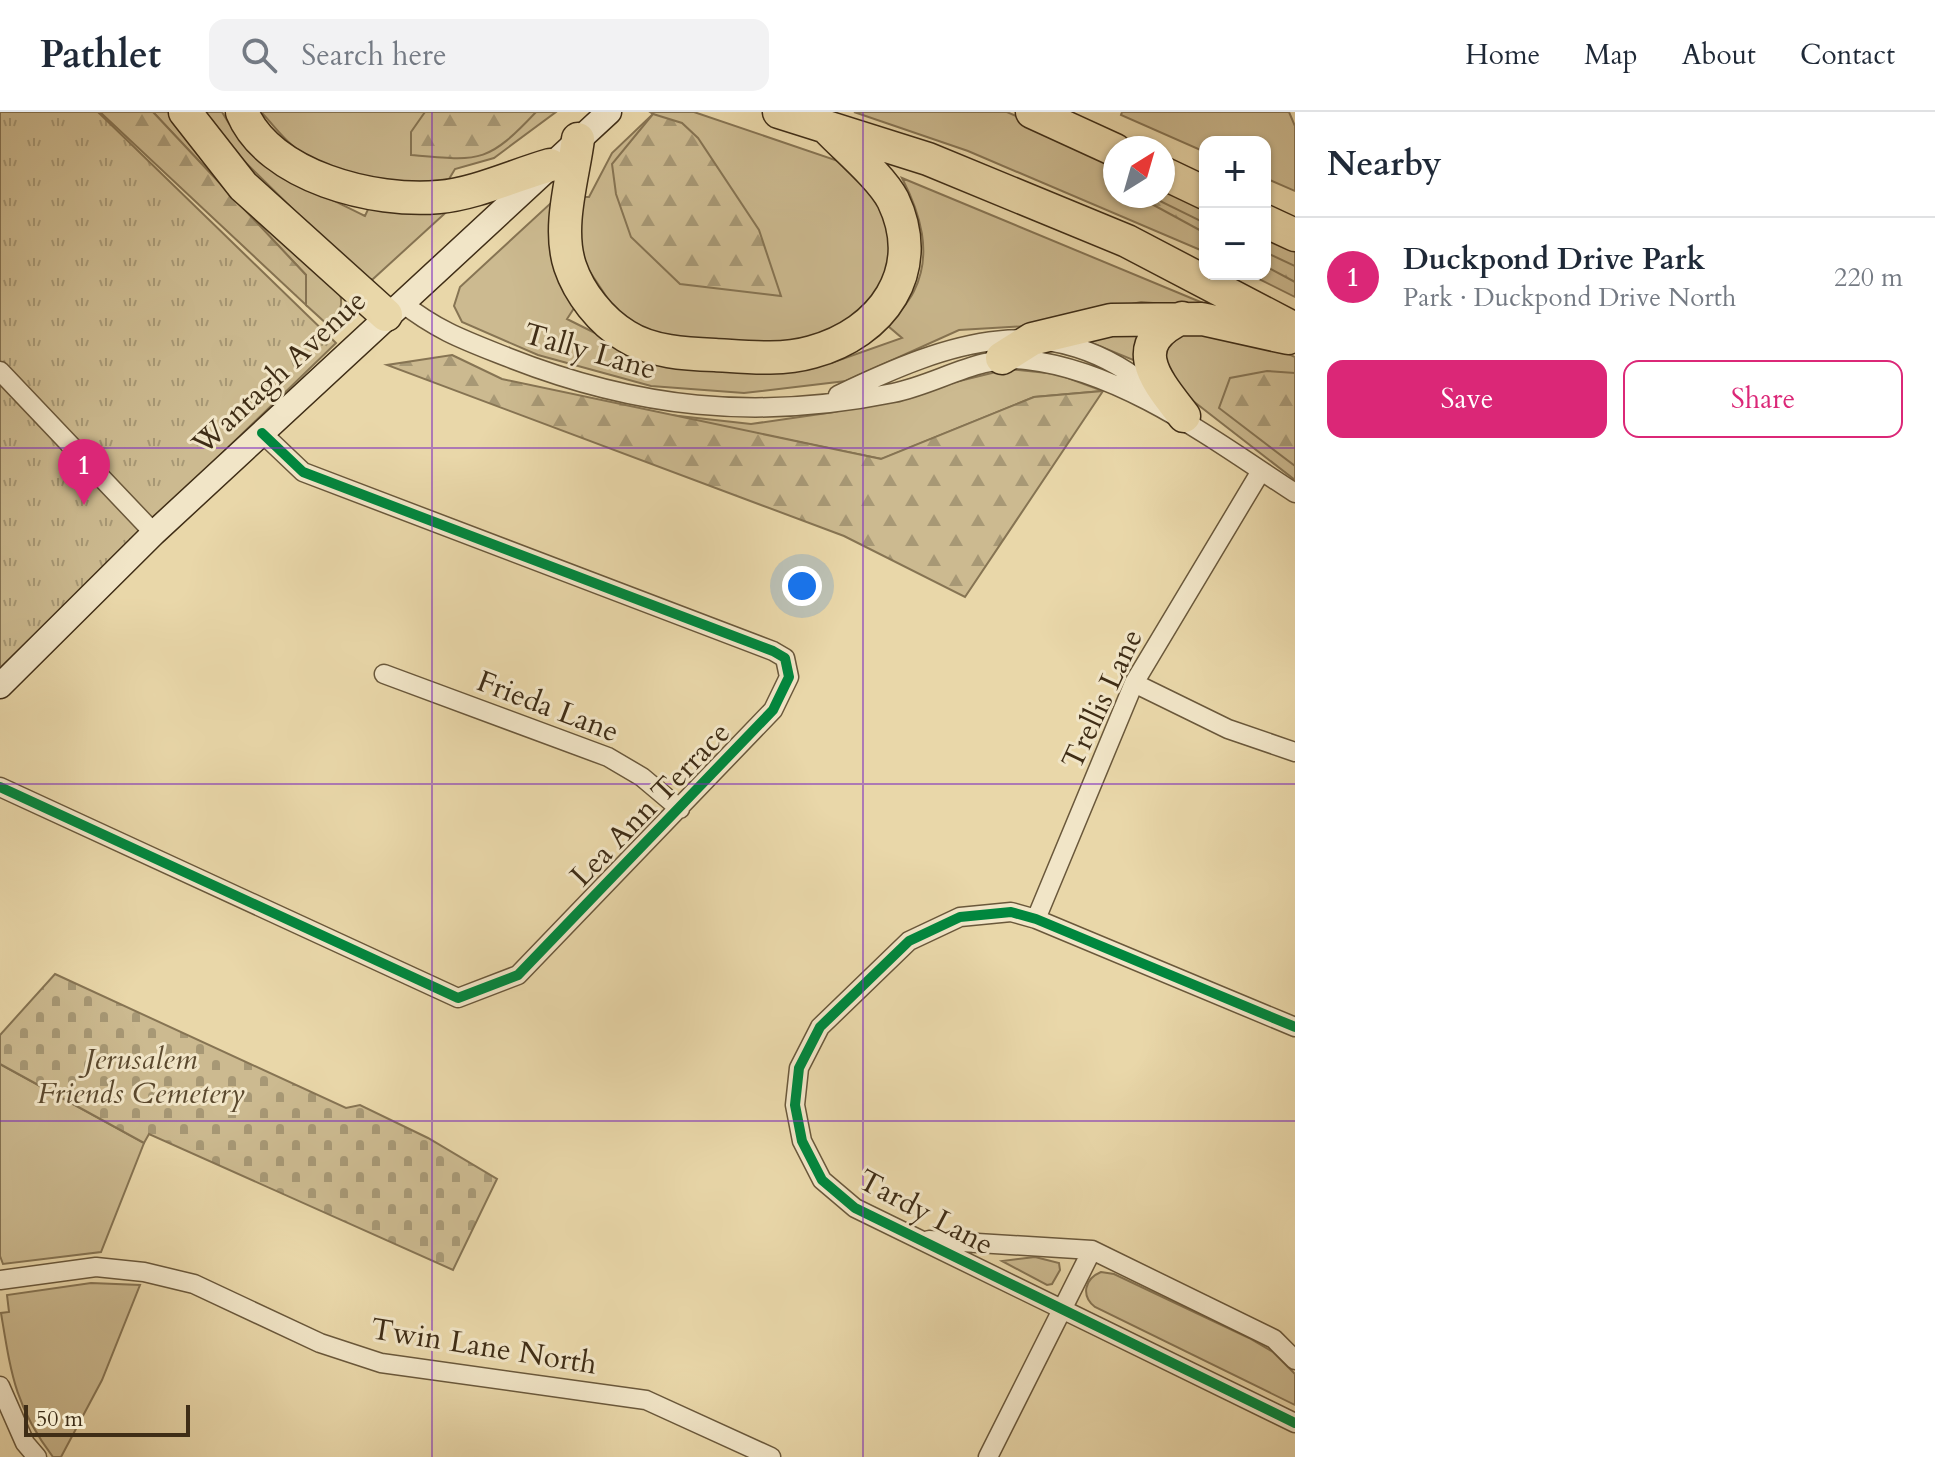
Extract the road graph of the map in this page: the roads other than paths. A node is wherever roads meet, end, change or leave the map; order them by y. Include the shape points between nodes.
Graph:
1 (185, 112) edge
2 (242, 112) edge
3 (609, 112) edge
4 (779, 112) edge
5 (1032, 112) edge
6 (827, 128) junction
7 (578, 139) junction
8 (1103, 145) edge
9 (550, 165) junction
10 (1175, 179) edge
11 (1199, 190) edge
12 (1271, 224) edge
13 (1295, 235) edge
14 (394, 308) junction
15 (1182, 318) junction
16 (1295, 329) edge
17 (1032, 339) junction
18 (1295, 340) edge
19 (1002, 358) junction
20 (0, 371) edge
21 (825, 401) junction
22 (1192, 424) junction
23 (262, 433) junction
24 (1261, 471) junction
25 (1295, 493) edge
26 (154, 533) junction
27 (384, 674) dead end
28 (1134, 683) junction
29 (0, 686) edge
30 (1295, 752) edge
31 (0, 787) edge
32 (680, 809) junction
33 (1036, 919) junction
34 (1295, 1027) edge
35 (923, 1240) junction
36 (1092, 1250) junction
37 (0, 1280) edge
38 (1062, 1310) junction
39 (1295, 1360) edge
40 (0, 1386) edge
41 (1295, 1423) edge
42 (37, 1457) edge
43 (771, 1457) edge
44 (988, 1457) edge

1 - 14 highway via 243,186
2 - 9 highway via 267,145 299,169 345,190 442,197
3 - 7 main road, Wantagh Avenue
4 - 6 highway
5 - 8 highway
6 - 7 highway via 891,197 903,225 899,283 879,316 844,342 766,358 658,348 626,336 593,307 570,265 565,237
6 - 16 highway via 928,159 1127,241
7 - 9 main road, Wantagh Avenue
9 - 14 main road, Wantagh Avenue
10 - 11 highway
12 - 13 highway
14 - 21 street, Tally Lane via 560,378 630,397 703,406
14 - 23 main road, Wantagh Avenue
15 - 17 highway via 1111,320
15 - 18 highway
15 - 22 highway via 1162,327 1149,362 1154,377
17 - 19 highway
17 - 21 street, Tally Lane via 956,346
17 - 22 street, Tally Lane via 1100,355 1135,375
19 - 21 street, Tally Lane via 894,393
19 - 22 street, Tally Lane via 1069,367
20 - 26 street
22 - 24 street, Tally Lane
23 - 26 main road, Wantagh Avenue
23 - 32 street, Lea Ann Terrace via 303,472 785,658 789,677 773,710
24 - 25 street, Tally Lane
24 - 28 street, Trellis Lane
26 - 29 main road, Wantagh Avenue
27 - 32 street, Frieda Lane via 608,757
28 - 30 street via 1228,729
28 - 33 street, Trellis Lane
31 - 32 street, Lea Ann Terrace via 458,998 518,975
33 - 34 street, Tardy Lane
33 - 35 street, Tardy Lane via 1011,912 960,917 909,941 820,1027 799,1068 795,1105 802,1141 822,1180 855,1208
35 - 36 street, Tardy Lane
35 - 38 street, Tardy Lane
36 - 38 street
36 - 39 street, Tardy Lane via 1274,1339
37 - 43 street, Twin Lane North via 96,1267 144,1272 194,1284 320,1343 381,1363 646,1400
38 - 41 street, Tardy Lane
38 - 44 street
40 - 42 street via 25,1443

